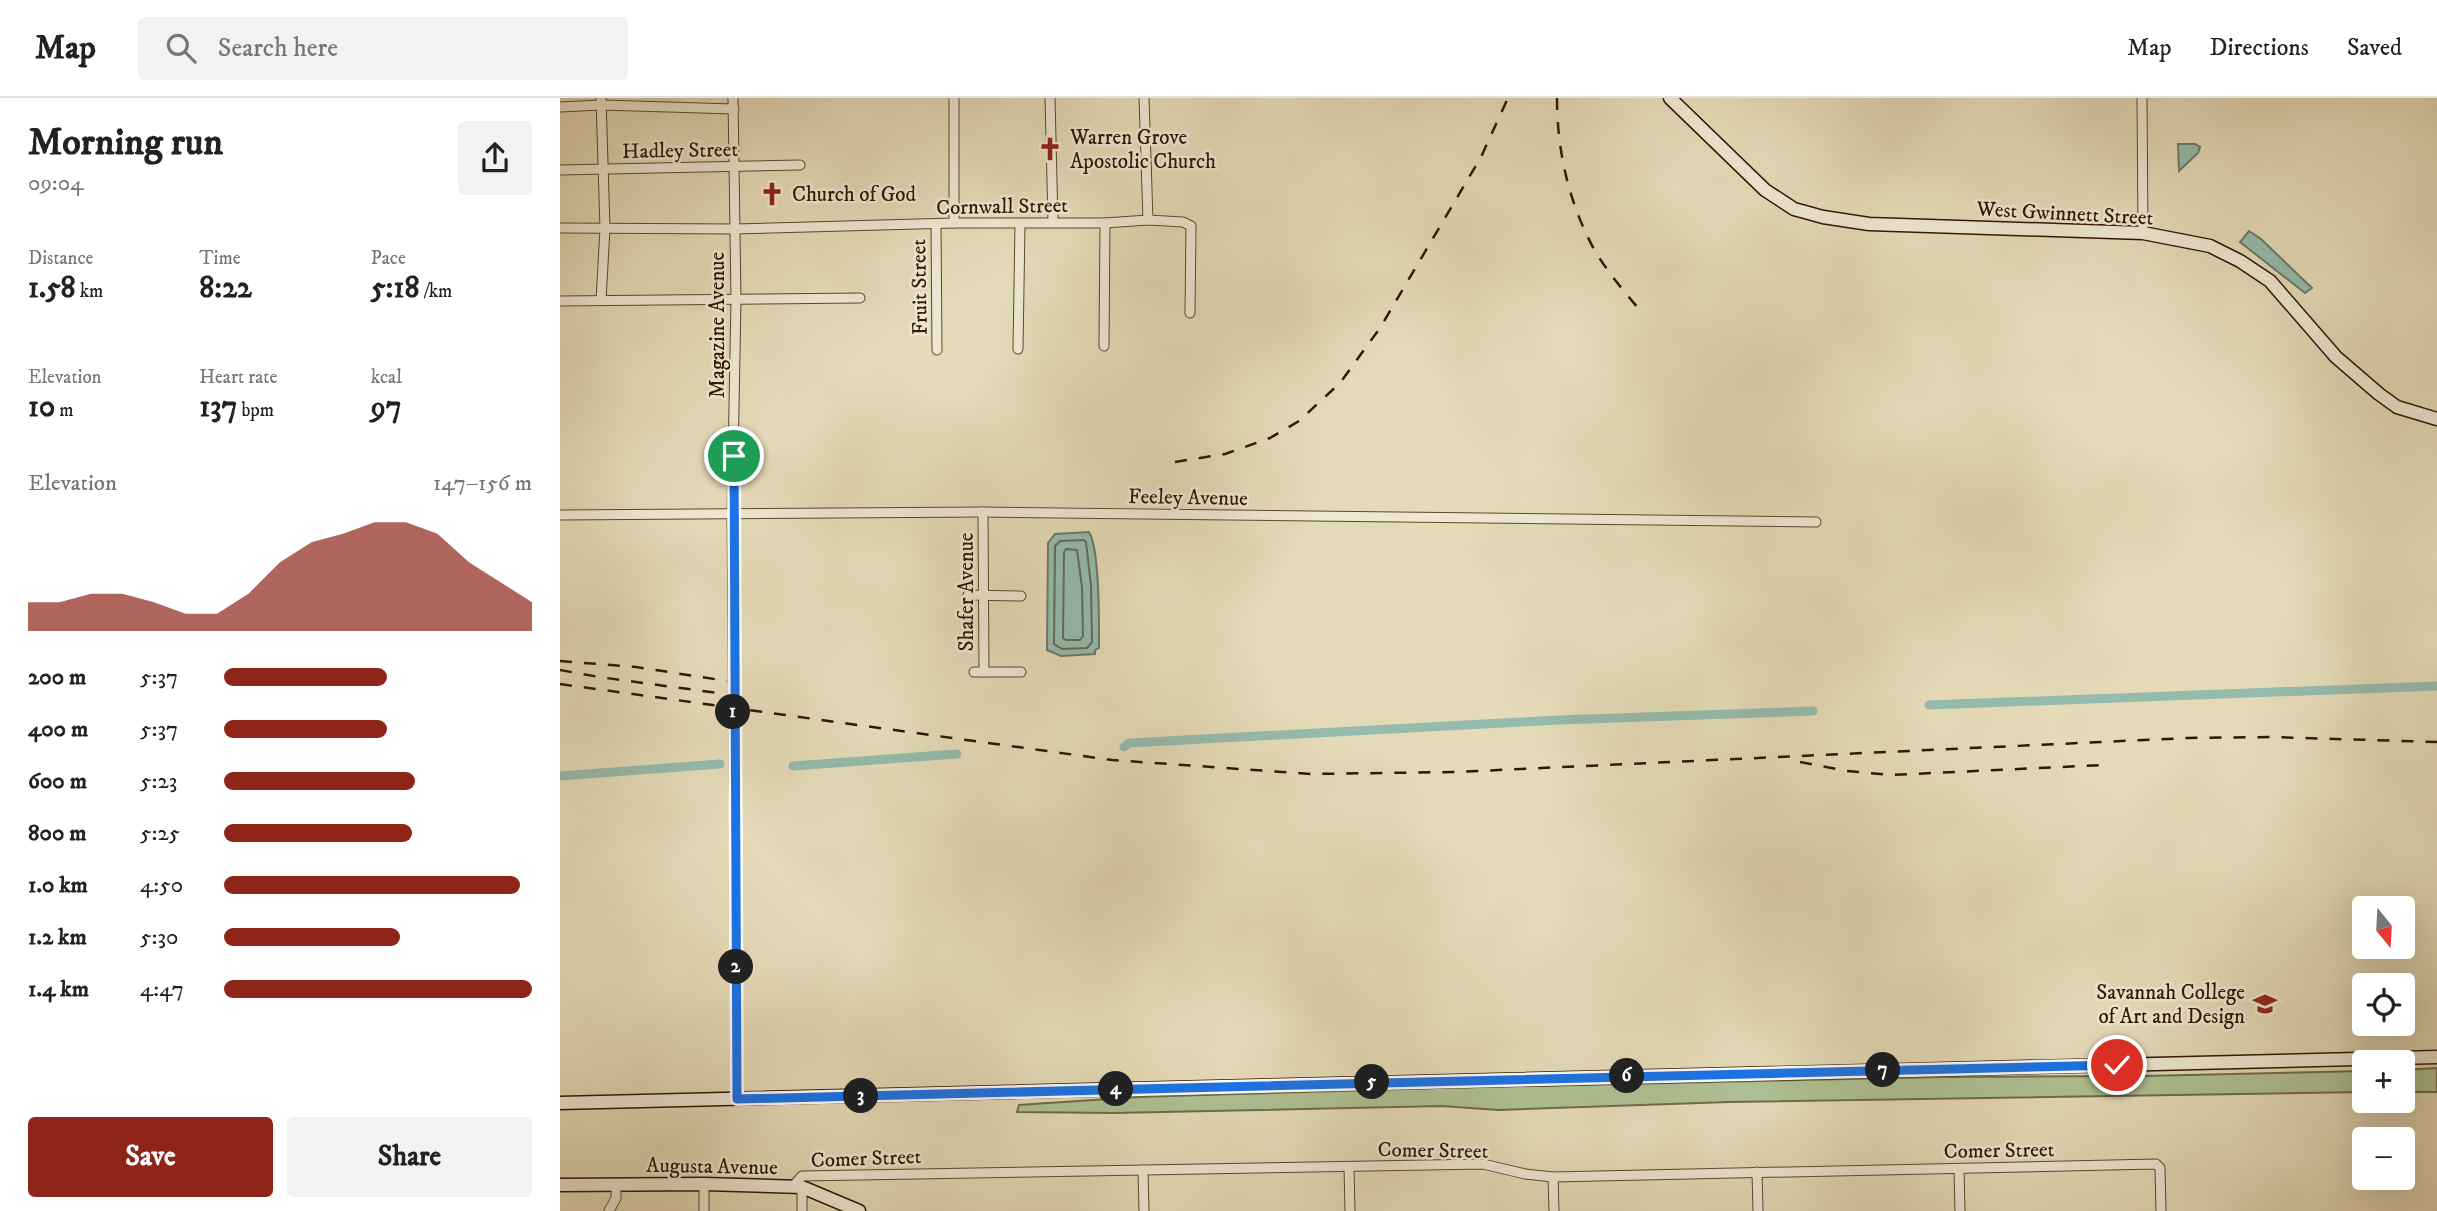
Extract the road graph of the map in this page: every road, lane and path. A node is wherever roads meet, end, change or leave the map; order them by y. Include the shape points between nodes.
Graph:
1 (733, 98) edge
2 (954, 98) edge
3 (1050, 98) edge
4 (1144, 98) edge
5 (1670, 98) edge
6 (2142, 98) edge
7 (601, 101) edge
8 (560, 107) edge
9 (734, 109) junction
10 (800, 165) dead end
11 (734, 166) junction
12 (560, 170) edge
13 (602, 170) junction
14 (1148, 220) junction
15 (1053, 222) junction
16 (954, 223) junction
17 (1105, 223) junction
18 (936, 224) junction
19 (1020, 224) junction
20 (560, 228) edge
21 (605, 229) junction
22 (735, 229) junction
23 (2143, 233) junction
24 (860, 298) dead end
25 (601, 300) junction
26 (736, 300) junction
27 (560, 301) edge
28 (1191, 313) dead end
29 (1104, 346) dead end
30 (1018, 349) dead end
31 (937, 350) dead end
32 (2437, 419) edge
33 (983, 512) junction
34 (560, 514) edge
35 (733, 514) junction
36 (1816, 522) dead end
37 (968, 595) dead end
38 (984, 596) junction
39 (1021, 596) dead end
40 (974, 672) dead end
41 (985, 672) junction
42 (1021, 672) dead end
43 (2437, 1057) edge
44 (737, 1099) junction
45 (560, 1103) edge
46 (1349, 1167) junction
47 (1959, 1169) junction
48 (1143, 1170) junction
49 (1757, 1172) junction
50 (1553, 1177) junction
51 (704, 1184) junction
52 (560, 1185) edge
53 (616, 1185) junction
54 (797, 1187) junction
55 (609, 1211) edge
56 (704, 1211) edge
57 (802, 1211) edge
58 (859, 1211) edge
59 (1144, 1211) edge
60 (1350, 1211) edge
61 (1554, 1211) edge
62 (1758, 1211) edge
63 (1960, 1211) edge
64 (2161, 1211) edge

1 - 9 street, Magazine Avenue
2 - 16 street
3 - 15 street
4 - 14 street
5 - 23 main road, West Gwinnett Street via 1765,190 1794,209 1869,224
6 - 23 street
7 - 8 street
7 - 9 street
7 - 13 street
9 - 11 street, Magazine Avenue
10 - 11 street, Hadley Street
11 - 13 street, Hadley Street
11 - 22 street, Magazine Avenue
12 - 13 street, Hadley Street
13 - 21 street
14 - 17 street, Cornwall Street
14 - 28 street, Cornwall Street via 1191,226
15 - 17 street, Cornwall Street
15 - 19 street, Cornwall Street
16 - 18 street, Cornwall Street
16 - 19 street, Cornwall Street
17 - 29 street
18 - 22 street, Cornwall Street
18 - 31 street, Fruit Street
19 - 30 street
20 - 21 street, Cornwall Street
21 - 22 street, Cornwall Street
21 - 25 street
22 - 26 street, Magazine Avenue
23 - 32 main road, West Gwinnett Street via 2210,246 2241,261 2270,281 2336,357 2379,394 2397,407
24 - 26 street
25 - 26 street
25 - 27 street
26 - 35 street, Magazine Avenue
33 - 35 street, Feeley Avenue
33 - 36 street, Feeley Avenue
33 - 38 street, Shafer Avenue
34 - 35 street, Feeley Avenue
35 - 44 street, Magazine Avenue
37 - 38 street
38 - 39 street
38 - 41 street, Shafer Avenue
40 - 41 street
41 - 42 street
43 - 44 main road
44 - 45 main road
46 - 48 street, Comer Street
46 - 50 street, Comer Street via 1483,1164
46 - 60 street
47 - 49 street, Comer Street
47 - 63 street
47 - 64 street, Comer Street via 2156,1164 2160,1168
48 - 54 street, Comer Street via 802,1176
48 - 59 street
49 - 50 street, Comer Street
49 - 62 street
50 - 61 street
51 - 53 main road, Augusta Avenue
51 - 54 main road, Augusta Avenue
51 - 56 street
52 - 53 main road, Augusta Avenue
53 - 55 street
54 - 57 street
54 - 58 main road, Augusta Avenue

